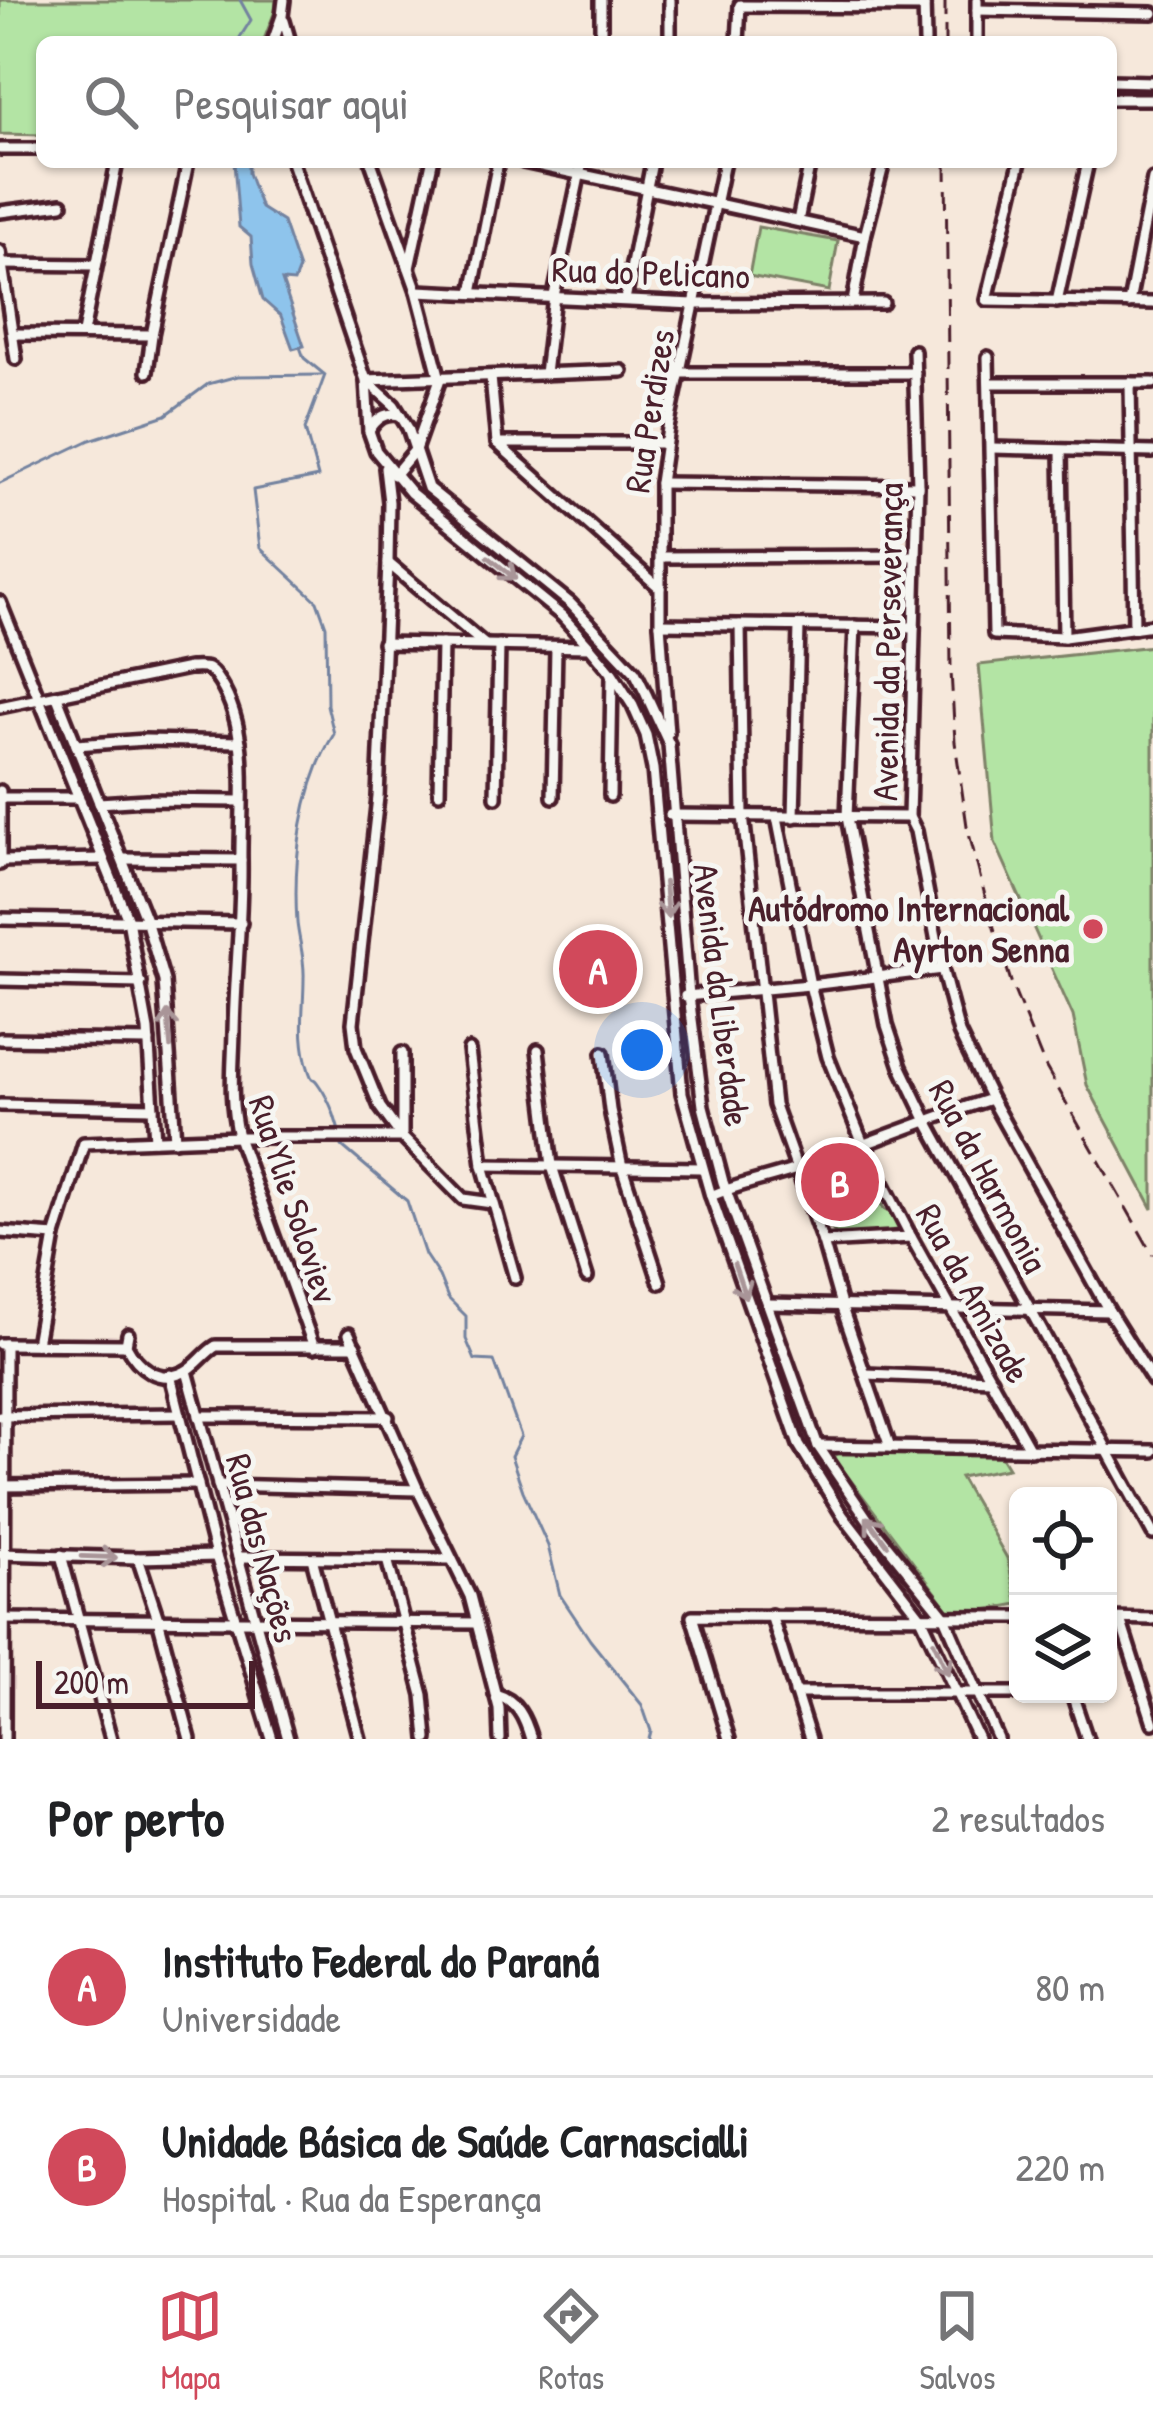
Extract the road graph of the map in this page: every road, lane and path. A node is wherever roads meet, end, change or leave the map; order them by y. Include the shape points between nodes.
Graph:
1 (284, 0) edge
2 (601, 0) edge
3 (670, 0) edge
4 (740, 3) edge
5 (924, 4) edge
6 (977, 5) edge
7 (1153, 13) edge
8 (282, 16) junction
9 (275, 36) edge
10 (288, 36) edge
11 (601, 36) edge
12 (670, 36) edge
13 (738, 36) edge
14 (925, 36) edge
15 (977, 36) edge
16 (1117, 80) edge
17 (1153, 82) edge
18 (1153, 98) edge
19 (1117, 99) edge
20 (0, 149) edge
21 (36, 149) edge
22 (116, 168) edge
23 (187, 168) edge
24 (294, 168) edge
25 (373, 168) edge
26 (431, 168) edge
27 (497, 168) edge
28 (581, 168) edge
29 (651, 168) edge
30 (723, 168) edge
31 (809, 168) edge
32 (882, 168) edge
33 (1019, 168) edge
34 (1087, 168) edge
35 (1153, 179) edge
36 (647, 187) junction
37 (62, 205) dead end
38 (717, 206) junction
39 (0, 212) edge
40 (798, 221) junction
41 (394, 227) junction
42 (417, 230) junction
43 (865, 236) junction
44 (0, 251) edge
45 (2, 264) edge
46 (95, 265) junction
47 (409, 270) junction
48 (417, 291) junction
49 (472, 293) junction
50 (554, 296) junction
51 (625, 300) junction
52 (854, 302) junction
53 (1057, 302) junction
54 (884, 303) dead end
55 (1129, 303) junction
56 (694, 304) junction
57 (1153, 304) edge
58 (82, 333) junction
59 (13, 334) junction
60 (152, 334) junction
61 (914, 351) dead end
62 (988, 357) dead end
63 (16, 359) dead end
64 (622, 371) dead end
65 (147, 372) dead end
66 (680, 373) junction
67 (915, 373) junction
68 (545, 374) junction
69 (490, 377) junction
70 (440, 379) junction
71 (366, 380) junction
72 (989, 383) junction
73 (1130, 383) junction
74 (1153, 383) edge
75 (400, 416) junction
76 (369, 431) junction
77 (497, 443) junction
78 (665, 443) junction
79 (992, 448) junction
80 (415, 450) junction
81 (1061, 451) junction
82 (1132, 452) junction
83 (1153, 452) edge
84 (385, 464) junction
85 (394, 475) junction
86 (660, 483) junction
87 (918, 486) junction
88 (411, 494) junction
89 (389, 502) junction
90 (916, 556) junction
91 (661, 557) junction
92 (388, 563) junction
93 (660, 588) junction
94 (0, 602) edge
95 (660, 624) junction
96 (740, 625) junction
97 (799, 626) junction
98 (855, 626) junction
99 (1153, 626) edge
100 (914, 627) junction
101 (1135, 628) junction
102 (1064, 637) junction
103 (383, 643) junction
104 (442, 644) junction
105 (484, 644) junction
106 (500, 645) junction
107 (556, 647) junction
108 (590, 647) junction
109 (663, 670) junction
110 (635, 672) junction
111 (612, 673) junction
112 (57, 698) junction
113 (41, 701) junction
114 (0, 707) edge
115 (240, 742) junction
116 (669, 744) junction
117 (76, 745) junction
118 (439, 793) dead end
119 (0, 795) edge
120 (610, 796) dead end
121 (496, 797) dead end
122 (553, 797) dead end
123 (79, 798) junction
124 (240, 801) junction
125 (100, 803) junction
126 (674, 814) junction
127 (743, 815) junction
128 (658, 816) junction
129 (777, 817) junction
130 (794, 817) junction
131 (847, 817) junction
132 (909, 817) junction
133 (103, 859) junction
134 (122, 859) junction
135 (241, 860) junction
136 (0, 863) edge
137 (0, 919) edge
138 (128, 920) junction
139 (146, 920) junction
140 (241, 923) junction
141 (942, 969) junction
142 (877, 977) junction
143 (0, 980) edge
144 (141, 983) junction
145 (810, 985) junction
146 (760, 988) junction
147 (674, 996) junction
148 (689, 996) junction
149 (0, 1040) edge
150 (149, 1041) junction
151 (469, 1050) dead end
152 (538, 1050) dead end
153 (402, 1054) dead end
154 (603, 1054) dead end
155 (991, 1099) junction
156 (0, 1105) edge
157 (153, 1108) junction
158 (926, 1119) junction
159 (238, 1137) junction
160 (402, 1137) junction
161 (154, 1140) junction
162 (175, 1140) junction
163 (863, 1144) junction
164 (483, 1166) junction
165 (552, 1166) junction
166 (622, 1167) junction
167 (702, 1168) junction
168 (797, 1169) junction
169 (725, 1189) junction
170 (710, 1196) junction
171 (492, 1203) junction
172 (0, 1232) edge
173 (55, 1236) junction
174 (911, 1238) junction
175 (823, 1242) junction
176 (586, 1277) dead end
177 (515, 1278) dead end
178 (660, 1283) dead end
179 (767, 1304) junction
180 (841, 1305) junction
181 (951, 1309) junction
182 (1030, 1310) junction
183 (1108, 1311) junction
184 (349, 1334) dead end
185 (2, 1344) edge
186 (36, 1344) junction
187 (355, 1346) junction
188 (314, 1347) junction
189 (187, 1371) junction
190 (866, 1374) junction
191 (170, 1375) junction
192 (991, 1379) junction
193 (1153, 1381) edge
194 (193, 1396) junction
195 (176, 1400) junction
196 (179, 1414) junction
197 (1, 1416) edge
198 (199, 1416) junction
199 (388, 1417) junction
200 (818, 1446) junction
201 (890, 1447) junction
202 (1030, 1450) junction
203 (1108, 1451) junction
204 (1153, 1451) edge
205 (198, 1484) junction
206 (218, 1485) junction
207 (2, 1486) edge
208 (418, 1490) junction
209 (1153, 1534) edge
210 (2, 1554) edge
211 (62, 1556) junction
212 (216, 1556) junction
213 (238, 1557) junction
214 (138, 1558) junction
215 (312, 1558) junction
216 (387, 1559) junction
217 (451, 1559) junction
218 (771, 1615) junction
219 (921, 1617) junction
220 (945, 1617) junction
221 (1009, 1617) edge
222 (1117, 1618) edge
223 (2, 1619) edge
224 (77, 1619) junction
225 (158, 1619) junction
226 (1153, 1619) edge
227 (235, 1622) junction
228 (256, 1622) junction
229 (329, 1622) junction
230 (403, 1623) junction
231 (476, 1623) junction
232 (1117, 1626) edge
233 (795, 1693) junction
234 (956, 1693) junction
235 (980, 1693) junction
236 (1009, 1693) edge
237 (495, 1694) junction
238 (1075, 1703) edge
239 (1153, 1723) edge
240 (4, 1739) edge
241 (111, 1739) edge
242 (190, 1739) edge
243 (272, 1739) edge
244 (288, 1739) edge
245 (360, 1739) edge
246 (428, 1739) edge
247 (500, 1739) edge
248 (531, 1739) edge
249 (729, 1739) edge
250 (810, 1739) edge
251 (978, 1739) edge
252 (998, 1739) edge
253 (1087, 1739) edge

1 - 8 street
2 - 11 street
3 - 12 street
4 - 5 street
4 - 13 street
5 - 14 street
6 - 7 street
6 - 15 street
8 - 9 street
8 - 10 street
16 - 17 street
18 - 19 street
20 - 21 street
22 - 46 street
23 - 60 street
24 - 71 street
25 - 41 street
26 - 42 street
27 - 49 street
28 - 36 street
28 - 50 street
29 - 36 street
30 - 38 street, Rua Perdizes
31 - 40 street
32 - 43 street
33 - 53 street via 987,301
34 - 53 street
35 - 55 street
36 - 38 street
36 - 51 street
37 - 39 street
38 - 40 street
38 - 56 street, Rua Perdizes
40 - 43 street
41 - 42 street
41 - 47 street
42 - 47 street
43 - 52 street
44 - 45 street
45 - 46 street
45 - 59 street
46 - 58 street
47 - 48 street
48 - 49 street, Rua do Pelicano
48 - 70 street
49 - 50 street, Rua do Pelicano
50 - 51 street, Rua do Pelicano
50 - 68 street
51 - 56 street, Rua do Pelicano
52 - 54 street, Rua do Pelicano
52 - 56 street, Rua do Pelicano
53 - 55 street
55 - 57 street
56 - 66 street, Rua Perdizes
58 - 59 street
58 - 60 street
59 - 63 street
60 - 65 street
61 - 67 street, Avenida da Perseverança
62 - 72 street
64 - 68 street
66 - 67 street
66 - 78 street, Rua Perdizes
67 - 87 street, Avenida da Perseverança
68 - 69 street
69 - 70 street
69 - 77 street
70 - 71 street
70 - 80 street
71 - 75 street, Avenida da Liberdade
71 - 76 street
72 - 73 street
72 - 79 street
73 - 74 street
73 - 82 street
75 - 76 street via 384,416
75 - 80 street, Avenida da Liberdade
76 - 84 street
77 - 78 street
77 - 93 street
78 - 86 street, Rua Perdizes
79 - 81 street
79 - 102 street via 994,634
80 - 85 street
80 - 110 street, Avenida da Liberdade via 428,488 570,603
81 - 82 street
81 - 102 street
82 - 83 street
82 - 101 street
84 - 85 street, Avenida da Liberdade
84 - 89 street
85 - 88 street, Avenida da Liberdade
85 - 89 street
86 - 87 street
86 - 91 street, Rua Perdizes
87 - 90 street, Avenida da Perseverança
88 - 89 street via 401,491
88 -> 108 street, Avenida da Liberdade
89 - 92 street
90 - 91 street
90 - 100 street, Avenida da Perseverança
91 - 93 street, Rua Perdizes
92 - 103 street
92 - 105 street
93 - 95 street, Rua Perdizes
94 - 113 street
95 - 96 street
95 - 109 street, Rua Perdizes
96 - 97 street
96 - 127 street
97 - 98 street
97 - 130 street
98 - 100 street
98 - 131 street, Rua da Harmonia
99 - 101 street
100 - 132 street, Avenida da Perseverança
101 - 102 street
103 - 104 street
103 - 160 street via 378,797 353,1023 380,1107
104 - 105 street
104 - 118 street
105 - 106 street
106 - 107 street
106 - 121 street
107 - 108 street
107 - 122 street
108 - 111 street, Avenida da Liberdade
109 - 110 street
109 - 116 street, Rua Perdizes
110 - 116 street, Avenida da Liberdade
111 - 120 street
111 - 128 street, Avenida da Liberdade via 646,735
112 - 113 street
112 - 115 street, Rua Ylie Soloviev via 206,668 230,699
112 - 117 street
113 - 114 street
113 - 123 street
115 - 117 street
115 - 124 street, Rua Ylie Soloviev
116 - 126 street, Avenida da Liberdade
117 - 125 street
119 - 123 street
119 - 136 street
123 - 133 street
124 - 125 street
124 - 135 street, Rua Ylie Soloviev
125 - 134 street
126 - 127 street
126 - 128 street
126 - 148 street, Avenida da Liberdade
127 - 129 street
127 - 146 street
128 -> 147 street, Avenida da Liberdade
129 - 130 street
129 - 145 street, Rua da Amizade
130 - 131 street
131 - 132 street
131 - 142 street, Rua da Harmonia
132 - 141 street, Avenida da Perseverança
133 - 136 street
133 - 138 street
134 - 135 street
134 - 139 street
135 - 140 street, Rua Ylie Soloviev
137 - 138 street
138 - 139 street
138 - 144 street
139 - 140 street
162 -> 139 street via 164,981
140 - 159 street, Rua Ylie Soloviev via 230,1084
141 - 142 street
141 - 155 street, Avenida da Perseverança via 959,1033
142 - 145 street
142 - 158 street, Rua da Harmonia via 901,1067
143 - 144 street
144 - 150 street
145 - 146 street
145 - 163 street, Rua da Amizade
146 - 148 street
146 - 168 street via 774,1105
147 - 148 street
147 - 167 street, Avenida da Liberdade via 682,1093
148 - 169 street, Avenida da Liberdade via 703,1106
149 - 150 street
150 - 157 street
151 - 164 street
152 - 165 street
153 - 160 street
154 - 166 street
155 - 158 street
155 - 183 street, Avenida da Perseverança
156 - 157 street
157 - 161 street
158 - 163 street
158 - 182 street, Rua da Harmonia
159 - 160 street
159 - 162 street
159 - 188 street, Rua Ylie Soloviev
160 - 171 street via 463,1199
161 - 162 street
161 - 173 street via 85,1142
163 - 168 street
163 - 174 street, Rua da Amizade
164 - 165 street
164 - 171 street
165 - 166 street
165 - 176 street
166 - 167 street
166 - 178 street
167 - 170 street, Avenida da Liberdade
168 - 169 street
168 - 175 street
169 - 170 street
169 - 179 street, Avenida da Liberdade
170 -> 219 street, Avenida da Liberdade via 799,1445
171 - 177 street
172 - 173 street
173 - 186 street
174 - 175 street
174 - 181 street, Rua da Amizade
175 - 180 street
179 - 180 street
179 - 200 street, Avenida da Liberdade
180 - 181 street
180 - 190 street
181 - 182 street
181 - 192 street, Rua da Amizade
182 - 183 street
182 - 203 street, Rua da Harmonia
183 - 193 street, Avenida da Perseverança
184 - 187 street
185 - 186 street
185 - 197 street
186 - 191 street via 127,1340 137,1363
187 - 188 street
187 - 199 street
188 - 189 street via 216,1346
189 - 191 street
189 - 194 street, Rua das Nações
190 - 192 street
190 - 201 street
191 - 195 street, Rua das Nações
192 - 202 street, Rua da Amizade
194 - 195 street
194 - 198 street, Rua das Nações
195 - 196 street, Rua das Nações
196 - 197 street
196 - 205 street, Rua das Nações
197 - 207 street
198 - 199 street
198 - 206 street, Rua das Nações
199 - 208 street
200 - 201 street
220 -> 200 street, Avenida da Liberdade
201 - 202 street
202 - 203 street
203 - 204 street
203 - 209 street, Rua da Harmonia
205 - 207 street
205 - 212 street, Rua das Nações
206 - 208 street
206 - 213 street, Rua das Nações
207 - 210 street
208 - 217 street
210 - 211 street
210 - 223 street
211 -> 214 street
211 - 224 street
212 - 214 street
212 - 227 street, Rua das Nações
213 - 215 street
213 - 228 street, Rua das Nações
214 - 225 street
215 - 216 street
215 - 229 street
216 - 217 street
216 - 230 street
217 - 231 street
218 - 219 street
218 - 233 street
218 - 249 street via 692,1616
219 - 220 street
219 -> 234 street, Avenida da Liberdade
220 - 221 street
220 - 235 street, Avenida da Liberdade
222 - 226 street
223 - 224 street
223 - 240 street
224 - 225 street
224 - 241 street
225 - 227 street
225 - 242 street
227 - 228 street
227 - 243 street, Rua das Nações
228 - 229 street
228 - 244 street, Rua das Nações
229 - 230 street
229 - 245 street
230 - 231 street
230 - 246 street
231 - 237 street
232 - 239 street
233 - 234 street
233 - 250 street
234 - 235 street
234 - 251 street, Avenida da Liberdade
235 - 236 street
235 - 252 street, Avenida da Liberdade
237 - 247 street
237 - 248 street via 515,1705
238 - 253 street

